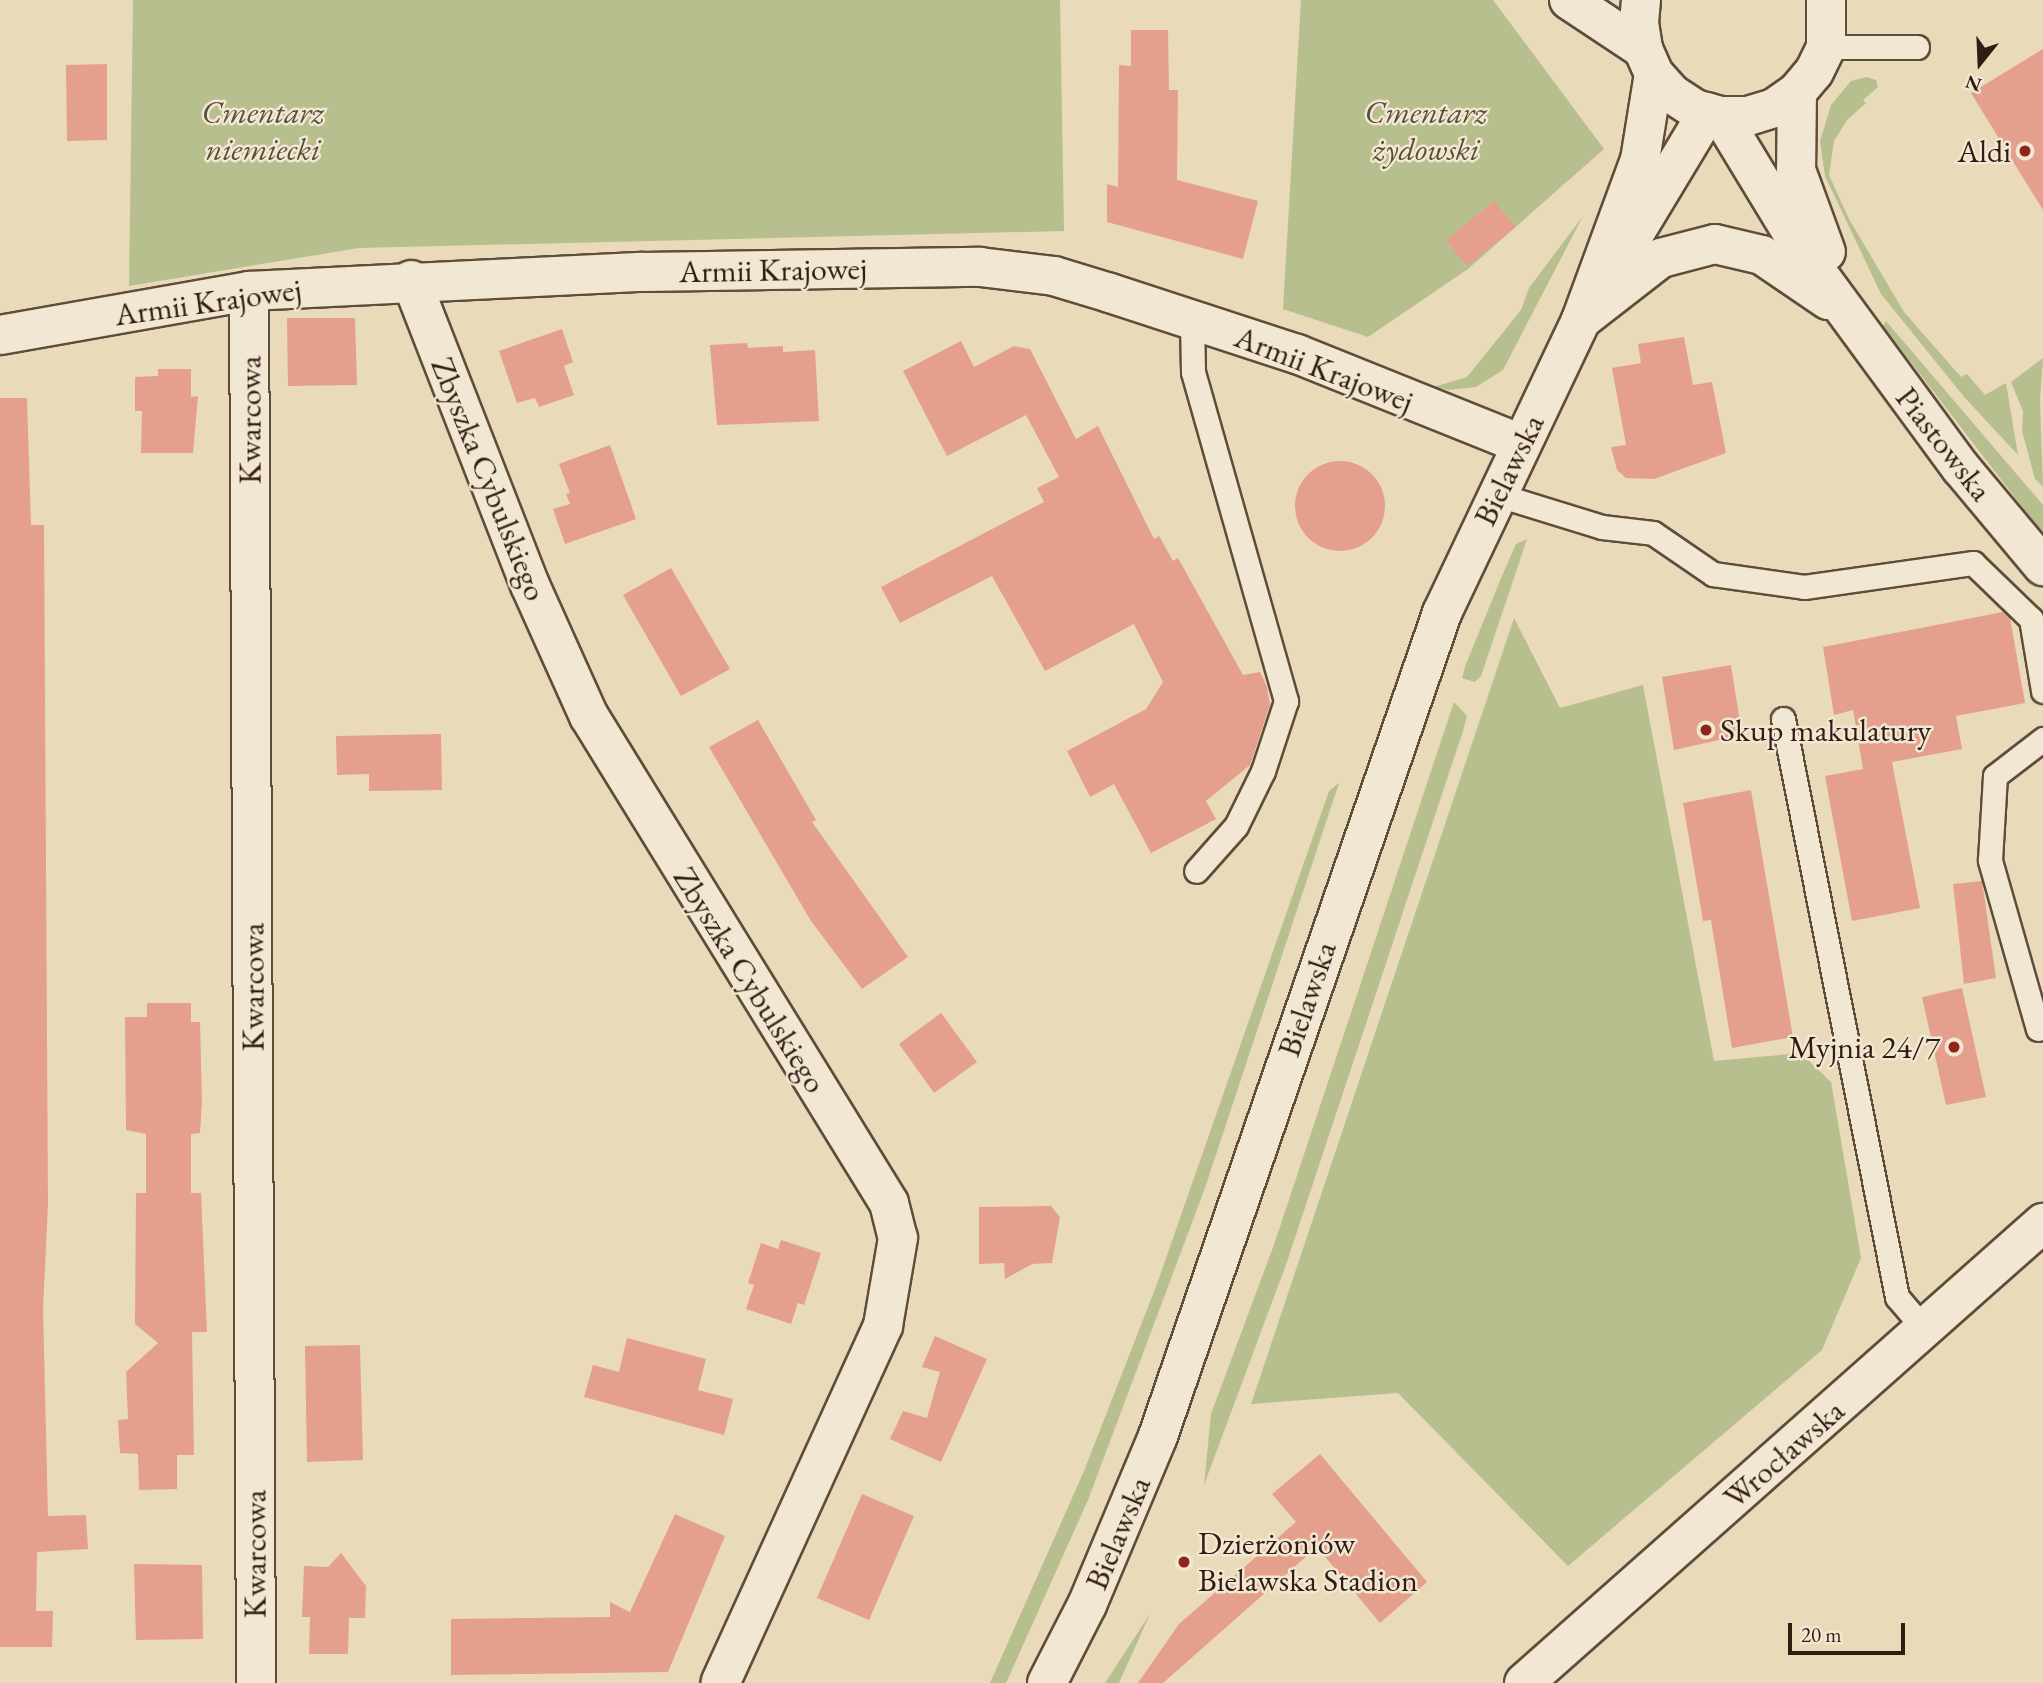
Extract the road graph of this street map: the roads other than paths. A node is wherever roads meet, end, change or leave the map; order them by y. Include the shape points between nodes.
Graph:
1 (1569, 0) edge
2 (1642, 0) edge
3 (1826, 0) edge
4 (1826, 47) junction
5 (1917, 47) dead end
6 (1649, 62) junction
7 (1797, 92) junction
8 (1715, 114) junction
9 (411, 280) junction
10 (249, 290) junction
11 (1852, 316) junction
12 (1192, 320) junction
13 (1581, 320) junction
14 (0, 335) edge
15 (1521, 444) junction
16 (1495, 494) junction
17 (2043, 566) edge
18 (2043, 691) edge
19 (1783, 719) dead end
20 (2043, 739) edge
21 (1196, 871) dead end
22 (2038, 1029) dead end
23 (2043, 1223) edge
24 (1925, 1330) junction
25 (256, 1683) edge
26 (720, 1683) edge
27 (1046, 1683) edge
28 (1524, 1683) edge

1 - 6 street
2 - 6 street, Bielawska via 1639,23
3 - 4 street
4 - 5 lane
4 - 7 street
6 - 8 street via 1672,94
6 - 13 street, Bielawska via 1640,159
7 - 8 street via 1761,112
7 - 11 street, Piastowska via 1796,170
8 - 11 street, Piastowska via 1811,264
8 - 13 street, Bielawska
9 - 10 street, Armii Krajowej
9 - 12 street, Armii Krajowej via 980,267 1054,276
9 - 26 street, Zbyszka Cybulskiego via 530,585 589,716 889,1203 898,1238 883,1326
10 - 14 street, Armii Krajowej
10 - 25 street, Kwarcowa
11 - 13 street via 1762,255 1715,244 1661,258
11 - 17 street, Piastowska via 1961,468
12 - 15 street, Armii Krajowej via 1297,354
12 - 21 lane via 1192,372 1286,701 1263,771 1236,826
13 - 15 street, Bielawska
15 - 16 street, Bielawska
16 - 18 lane via 1602,527 1653,533 1713,574 1804,587 1973,563 2031,620
16 - 27 street, Bielawska via 1442,613 1158,1436 1087,1605
19 - 24 lane via 1897,1297
20 - 22 lane via 1995,776 1990,860
23 - 24 street, Wrocławska
24 - 28 street, Wrocławska

